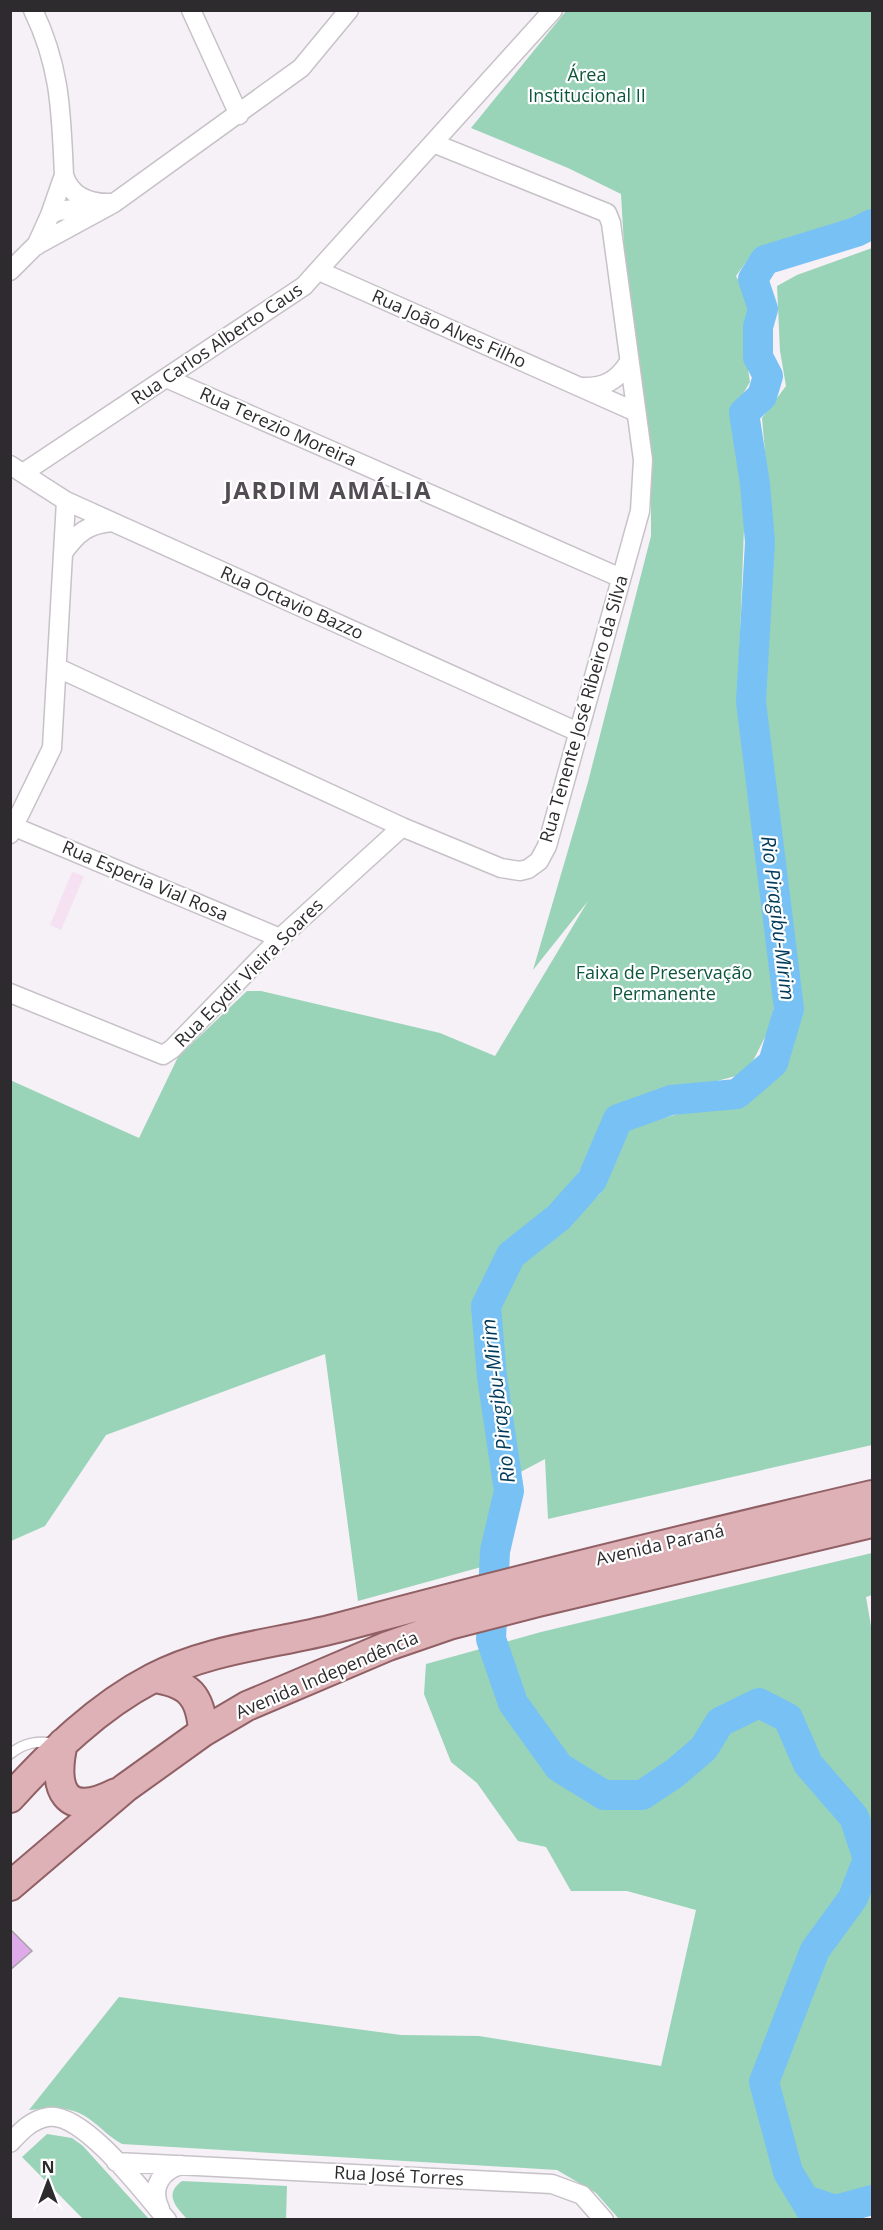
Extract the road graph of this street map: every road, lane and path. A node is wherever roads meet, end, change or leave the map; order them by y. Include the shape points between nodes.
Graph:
1 (33, 10) edge
2 (191, 10) edge
3 (350, 10) edge
4 (553, 10) edge
5 (333, 19) edge
6 (238, 115) junction
7 (433, 143) junction
8 (64, 175) junction
9 (114, 203) junction
10 (50, 215) junction
11 (35, 246) junction
12 (10, 271) edge
13 (319, 271) junction
14 (629, 362) junction
15 (166, 378) junction
16 (579, 387) junction
17 (636, 412) junction
18 (17, 469) edge
19 (66, 501) junction
20 (114, 522) junction
21 (63, 553) junction
22 (621, 578) junction
23 (58, 668) junction
24 (578, 732) junction
25 (402, 827) junction
26 (12, 828) edge
27 (280, 938) junction
28 (10, 993) edge
29 (873, 1495) edge
30 (873, 1523) edge
31 (449, 1611) junction
32 (153, 1678) junction
33 (203, 1732) junction
34 (63, 1743) junction
35 (10, 1754) edge
36 (125, 1788) junction
37 (10, 1798) edge
38 (10, 1886) edge
39 (10, 2143) edge
40 (116, 2162) junction
41 (181, 2165) junction
42 (165, 2217) edge
43 (604, 2220) edge

1 - 8 street via 57,76
2 - 6 street
3 - 5 street
4 - 7 street, Rua Carlos Alberto Caus
5 - 6 street via 301,68
6 - 9 street
7 - 13 street, Rua Carlos Alberto Caus
7 - 14 street, Rua Tenente José Ribeiro da Silva via 606,213 611,223
8 - 9 street via 67,186 78,195 91,202
8 - 10 street
9 - 10 street
9 - 11 street
10 - 11 street
11 - 12 street
13 - 15 street, Rua Carlos Alberto Caus via 304,286
13 - 16 street, Rua João Alves Filho
14 - 16 street via 620,376 606,385
14 - 17 street, Rua Tenente José Ribeiro da Silva
15 - 18 street, Rua Carlos Alberto Caus
15 - 22 street, Rua Terezio Moreira
16 - 17 street, Rua João Alves Filho
17 - 22 street, Rua Tenente José Ribeiro da Silva via 643,460 639,511
18 - 19 street, Rua Octavio Bazzo
19 - 20 street, Rua Octavio Bazzo
19 - 21 street
20 - 21 street via 88,526
20 - 24 street, Rua Octavio Bazzo
21 - 23 street
22 - 24 street, Rua Tenente José Ribeiro da Silva
23 - 25 street, Rua Tenente José Ribeiro da Silva
23 - 26 street via 52,748
24 - 25 street, Rua Tenente José Ribeiro da Silva via 548,846 539,861 528,869 501,868
25 - 27 street, Rua Ecydir Vieira Soares
26 - 27 street, Rua Esperia Vial Rosa
27 - 28 street, Rua Ecydir Vieira Soares via 163,1055
29 - 31 main road, Avenida Paraná via 556,1569
30 - 31 main road, Avenida Paraná via 538,1602
31 - 32 main road, Avenida Independência via 230,1650
31 - 33 main road, Avenida Independência via 388,1646 247,1707
32 - 33 main road via 176,1681 191,1692 199,1707
32 - 34 main road, Avenida Independência via 107,1707
33 - 36 main road, Avenida Independência
34 - 35 lane via 38,1741 21,1745
34 - 36 main road via 57,1768 59,1784 69,1798 84,1804 98,1802
34 - 37 main road, Avenida Independência
36 - 38 main road, Avenida Independência
39 - 40 street via 28,2124 49,2117 68,2121
40 - 41 street, Rua José Torres
40 - 42 street
41 - 42 street via 160,2178 156,2191 156,2201
41 - 43 street, Rua José Torres via 552,2184 582,2195

